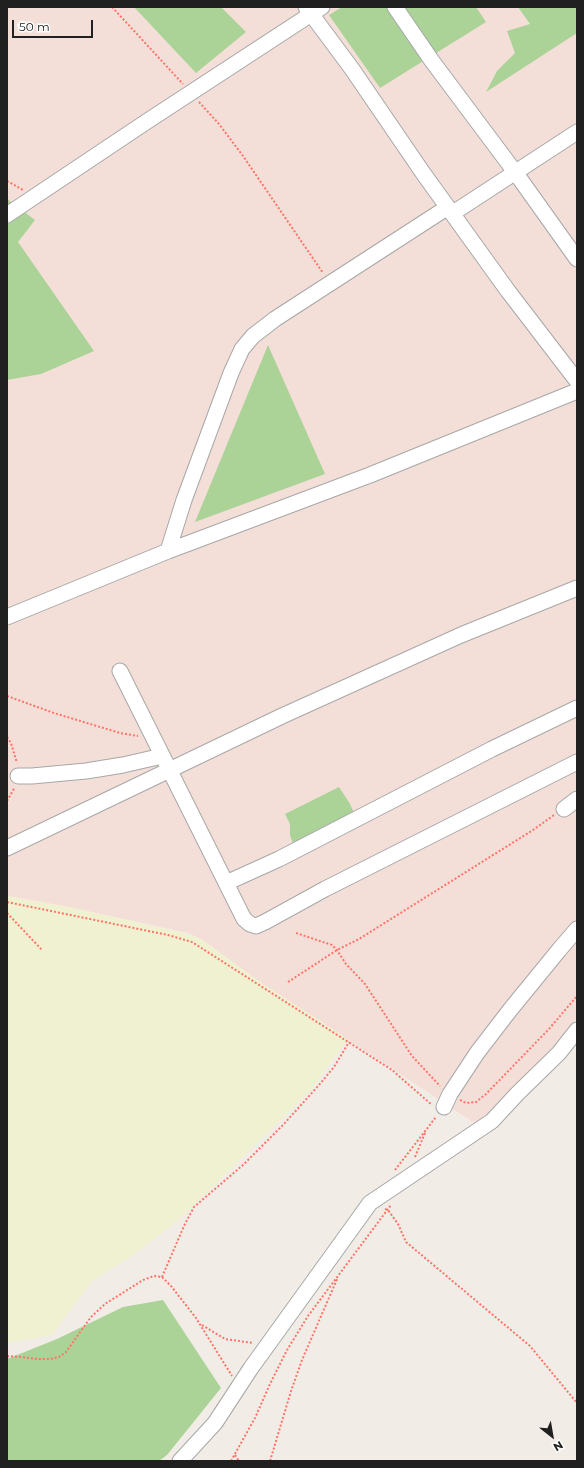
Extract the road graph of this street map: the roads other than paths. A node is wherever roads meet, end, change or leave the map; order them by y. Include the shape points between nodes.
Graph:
1 (395, 7) edge
2 (313, 9) edge
3 (577, 132) edge
4 (515, 172) junction
5 (450, 210) junction
6 (7, 216) edge
7 (577, 259) edge
8 (577, 381) edge
9 (577, 391) edge
10 (168, 551) junction
11 (577, 588) edge
12 (7, 617) edge
13 (120, 671) dead end
14 (577, 708) edge
15 (162, 756) junction
16 (577, 762) edge
17 (169, 771) junction
18 (18, 776) dead end
19 (577, 798) edge
20 (564, 809) road end
21 (7, 848) edge
22 (226, 883) junction
23 (577, 930) edge
24 (577, 1030) edge
25 (444, 1105) road end
26 (180, 1461) edge

1 - 4 street
2 - 5 street
2 - 6 street
3 - 4 street
4 - 5 street
4 - 7 street
5 - 8 street
5 - 10 street via 262,329 242,349 187,493
9 - 10 street via 370,475
10 - 12 street
11 - 17 street via 454,638 282,716
13 - 15 street
14 - 22 street via 279,859
15 - 17 street
15 - 18 street via 86,771
16 - 22 street via 256,926 244,919
17 - 21 street
17 - 22 street
19 - 20 street
23 - 25 street via 558,950 477,1053
24 - 26 street via 559,1053 492,1121 370,1203 215,1423

